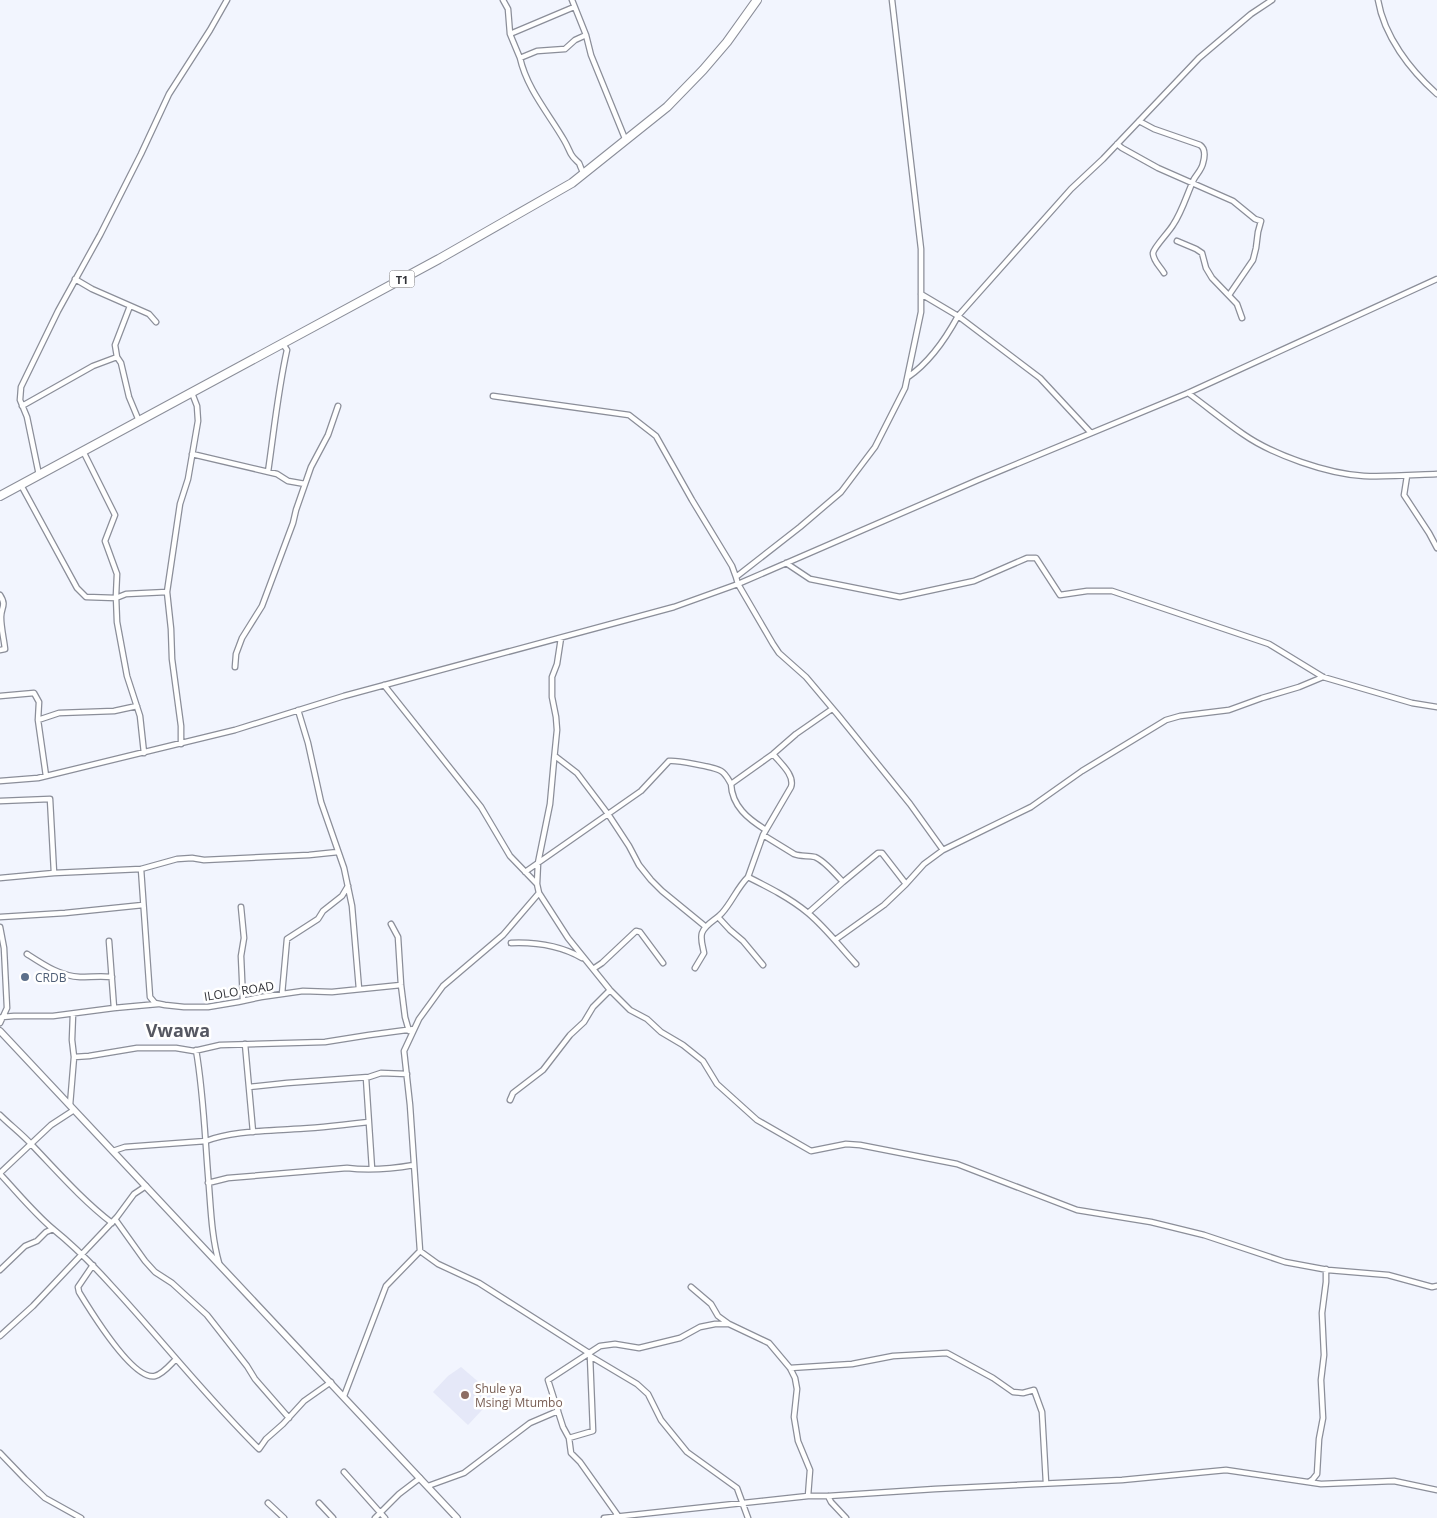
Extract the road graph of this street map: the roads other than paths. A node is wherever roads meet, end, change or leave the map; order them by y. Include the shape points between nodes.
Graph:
1 (228, 0) edge
2 (503, 0) edge
3 (572, 0) edge
4 (757, 0) edge
5 (892, 0) edge
6 (1272, 0) edge
7 (1378, 0) edge
8 (574, 7) junction
9 (510, 34) junction
10 (586, 34) junction
11 (520, 58) junction
12 (1437, 94) edge
13 (1139, 121) junction
14 (626, 141) junction
15 (1117, 144) junction
16 (584, 173) junction
17 (1192, 184) junction
18 (1177, 241) dead end
19 (1164, 272) dead end
20 (75, 279) junction
21 (1437, 279) edge
22 (921, 294) junction
23 (1229, 295) junction
24 (130, 306) junction
25 (958, 316) junction
26 (1242, 318) dead end
27 (156, 322) dead end
28 (283, 344) junction
29 (117, 357) junction
30 (908, 377) junction
31 (192, 393) junction
32 (1188, 393) junction
33 (493, 396) dead end
34 (22, 406) junction
35 (338, 406) dead end
36 (139, 421) junction
37 (1091, 433) junction
38 (83, 451) junction
39 (192, 454) junction
40 (268, 472) junction
41 (1437, 474) edge
42 (39, 475) junction
43 (1407, 476) junction
44 (305, 484) junction
45 (21, 485) junction
46 (0, 496) edge
47 (1437, 548) edge
48 (786, 563) junction
49 (736, 577) junction
50 (738, 584) junction
51 (166, 592) junction
52 (0, 595) edge
53 (116, 598) junction
54 (561, 638) junction
55 (0, 650) edge
56 (235, 667) dead end
57 (1323, 677) junction
58 (384, 685) junction
59 (0, 696) edge
60 (138, 706) junction
61 (1437, 707) edge
62 (832, 709) junction
63 (298, 710) junction
64 (38, 720) junction
65 (181, 744) junction
66 (144, 753) junction
67 (773, 754) junction
68 (555, 756) junction
69 (46, 776) junction
70 (0, 781) edge
71 (731, 784) junction
72 (0, 801) edge
73 (608, 814) junction
74 (766, 830) junction
75 (764, 835) junction
76 (943, 850) junction
77 (338, 852) junction
78 (538, 863) junction
79 (141, 869) junction
80 (525, 872) junction
81 (54, 873) junction
82 (748, 877) junction
83 (0, 878) edge
84 (843, 882) junction
85 (537, 884) junction
86 (906, 884) junction
87 (348, 886) junction
88 (539, 893) junction
89 (143, 905) junction
90 (241, 907) dead end
91 (808, 913) junction
92 (0, 917) edge
93 (718, 917) junction
94 (391, 924) dead end
95 (0, 927) edge
96 (706, 927) junction
97 (834, 940) junction
98 (109, 941) dead end
99 (511, 943) dead end
100 (27, 954) dead end
101 (586, 961) junction
102 (663, 963) dead end
103 (856, 964) dead end
104 (763, 965) dead end
105 (695, 968) dead end
106 (593, 969) junction
107 (112, 977) junction
108 (401, 985) junction
109 (359, 989) junction
110 (610, 990) junction
111 (282, 994) junction
112 (243, 1001) junction
113 (160, 1004) junction
114 (114, 1008) junction
115 (73, 1014) junction
116 (2, 1018) junction
117 (0, 1023) edge
118 (411, 1030) junction
119 (0, 1032) edge
120 (245, 1044) junction
121 (196, 1050) junction
122 (74, 1057) junction
123 (407, 1074) junction
124 (366, 1078) junction
125 (249, 1088) junction
126 (510, 1100) dead end
127 (72, 1107) junction
128 (0, 1115) edge
129 (368, 1122) junction
130 (253, 1132) junction
131 (206, 1141) junction
132 (31, 1143) junction
133 (113, 1152) junction
134 (414, 1165) junction
135 (372, 1169) junction
136 (0, 1174) edge
137 (208, 1183) junction
138 (146, 1186) junction
139 (114, 1221) junction
140 (53, 1229) junction
141 (420, 1251) junction
142 (82, 1254) junction
143 (220, 1264) junction
144 (93, 1265) junction
145 (1326, 1269) junction
146 (0, 1270) edge
147 (1437, 1286) edge
148 (691, 1287) dead end
149 (729, 1324) junction
150 (0, 1336) edge
151 (589, 1355) junction
152 (176, 1359) junction
153 (790, 1368) junction
154 (331, 1382) junction
155 (344, 1396) junction
156 (558, 1411) junction
157 (289, 1418) junction
158 (569, 1438) junction
159 (0, 1453) edge
160 (344, 1472) dead end
161 (420, 1478) junction
162 (1309, 1482) junction
163 (1046, 1483) junction
164 (428, 1486) junction
165 (1437, 1490) edge
166 (808, 1496) junction
167 (828, 1496) junction
168 (268, 1503) dead end
169 (320, 1503) dead end
170 (743, 1503) junction
171 (380, 1513) junction
172 (619, 1517) junction
173 (81, 1518) edge
174 (284, 1518) edge
175 (334, 1518) edge
176 (375, 1518) edge
177 (385, 1518) edge
178 (457, 1518) edge
179 (604, 1518) edge
180 (748, 1518) edge
181 (846, 1518) edge

1 - 20 street via 168,94 141,154
2 - 9 street via 508,9
3 - 8 street
4 - 14 highway, T1 via 703,70 667,107
5 - 22 street via 921,249
6 - 13 street via 1199,58
7 - 12 street via 1387,32 1408,64
8 - 9 street
8 - 10 street
9 - 11 street
10 - 11 street via 565,49 537,51
10 - 14 street via 591,55
11 - 16 street via 528,82
13 - 15 street
13 - 17 street via 1204,148 1203,163
14 - 16 highway, T1
15 - 17 street
15 - 25 street via 1071,190
16 - 28 highway, T1 via 439,260
17 - 19 street via 1180,214 1155,247 1153,255
17 - 23 street via 1233,201 1261,221 1253,260
18 - 23 street via 1202,253 1212,278
20 - 24 street
20 - 34 street via 21,387
21 - 32 street
22 - 25 street
22 - 30 street via 921,312
23 - 26 street via 1239,307
24 - 27 street via 149,314
24 - 29 street via 115,345
25 - 30 street via 948,335 922,367
25 - 37 street via 1040,378
28 - 31 highway, T1
28 - 40 street via 287,350
29 - 34 street via 93,366
29 - 36 street
30 - 49 street via 875,447 841,492
31 - 36 highway, T1
31 - 39 street via 198,420
32 - 37 street
32 - 43 street via 1244,435 1304,463 1363,476
33 - 49 street via 629,415 656,436
34 - 42 street
35 - 44 street
36 - 38 highway, T1
37 - 48 street
38 - 42 highway, T1
38 - 53 street via 115,515 105,541 118,574
39 - 40 street
39 - 51 street via 180,504
40 - 44 street
41 - 43 street
42 - 45 highway, T1
43 - 47 street via 1404,495
44 - 56 street via 262,606 242,638
45 - 46 highway, T1
45 - 53 street via 77,588 86,597
48 - 50 street
48 - 57 street via 810,579 900,597 974,581 1027,558 1036,558 1060,595 1112,591 1269,644
49 - 50 street
50 - 54 street via 674,607
50 - 62 street via 772,644 806,677
51 - 53 street via 126,594
51 - 65 street
52 - 55 street via 4,601 1,615 5,650
53 - 60 street via 126,676
54 - 58 street
54 - 68 street via 552,676 557,730
57 - 61 street
57 - 76 street via 1229,710 1166,720 1082,771 1031,808
58 - 63 street
58 - 80 street via 481,807 510,856
59 - 64 street via 34,693 39,702
60 - 64 street via 59,714
60 - 66 street
62 - 67 street
62 - 76 street via 910,804
63 - 65 street
63 - 77 street via 321,802
64 - 69 street
65 - 66 street
66 - 69 street
67 - 71 street
67 - 74 street via 793,782
68 - 73 street via 577,773
68 - 78 street via 550,804
69 - 70 street
71 - 73 street via 726,775 716,769 668,761 640,792
71 - 74 street via 736,804
72 - 81 street via 50,799
73 - 78 street
73 - 96 street via 651,880
74 - 75 street
75 - 82 street
75 - 84 street via 794,854 819,859
76 - 86 street via 924,864
77 - 79 street via 176,859
77 - 87 street
78 - 80 street
78 - 85 street
79 - 81 street
79 - 89 street
80 - 85 street
81 - 83 street
82 - 91 street
82 - 93 street
84 - 86 street via 880,853
84 - 91 street
85 - 88 street
86 - 97 street via 884,905
87 - 109 street
87 - 111 street via 318,919 287,939
88 - 101 street
88 - 118 street via 503,935 443,986
89 - 92 street
89 - 113 street via 150,997
90 - 112 street
91 - 97 street
93 - 96 street
93 - 104 street
94 - 108 street via 398,936
95 - 116 street via 7,1008
96 - 105 street via 701,937 704,953
97 - 103 street
98 - 107 street
99 - 101 street via 544,945
100 - 107 street via 63,974
101 - 106 street
102 - 106 street via 636,931
106 - 110 street
107 - 114 street
108 - 109 street, ILOLO ROAD
108 - 118 street via 405,1017
109 - 111 street, ILOLO ROAD
110 - 126 street via 544,1070 513,1093
110 - 145 street via 630,1010 703,1061 717,1084 757,1120 811,1151 846,1144 939,1159 1077,1210 1151,1222 1218,1239 1285,1262
111 - 112 street, ILOLO ROAD
112 - 113 street, ILOLO ROAD via 208,1007
113 - 114 street, ILOLO ROAD
114 - 115 street, ILOLO ROAD
115 - 116 street, ILOLO ROAD
115 - 122 street
116 - 117 street
118 - 120 street via 326,1042
118 - 123 street via 404,1051
119 - 127 street
120 - 121 street
120 - 125 street
121 - 122 street via 137,1048
121 - 131 street
122 - 127 street
123 - 124 street via 381,1073
123 - 134 street
124 - 125 street
124 - 129 street
125 - 130 street
127 - 132 street
127 - 133 street
128 - 132 street
129 - 130 street
129 - 135 street
130 - 131 street
131 - 133 street via 125,1147
131 - 137 street
132 - 136 street
132 - 139 street via 101,1215
133 - 138 street
134 - 135 street via 389,1170
134 - 141 street
135 - 137 street via 347,1168 228,1178
136 - 140 street
137 - 143 street via 210,1219
138 - 139 street via 134,1194
138 - 143 street
139 - 142 street
139 - 157 street via 154,1272 172,1283 206,1315
140 - 142 street
140 - 146 street via 25,1246
141 - 151 street via 438,1264 479,1283
141 - 155 street via 386,1286
142 - 144 street
142 - 150 street
143 - 154 street
144 - 152 street
144 - 152 street via 78,1287 79,1292 98,1323 132,1365 142,1374 154,1376
145 - 147 street via 1388,1275
145 - 162 street via 1322,1312 1323,1418 1317,1474
148 - 149 street
149 - 151 street via 700,1327 680,1338 638,1348 616,1344 600,1346
149 - 153 street via 769,1344
151 - 156 street via 548,1380
151 - 158 street via 593,1431
151 - 170 street via 638,1384 687,1452 737,1488
152 - 157 street via 259,1449
153 - 163 street via 947,1353 1013,1392 1034,1390 1042,1412
153 - 166 street via 797,1389 794,1416 798,1441 810,1470
154 - 155 street
154 - 157 street via 304,1401
155 - 161 street
156 - 158 street
156 - 164 street via 530,1423 464,1473
158 - 172 street via 572,1453
159 - 173 street via 45,1498
160 - 171 street
161 - 164 street
161 - 171 street
162 - 163 street via 1226,1470
162 - 165 street via 1394,1481
163 - 167 street
164 - 178 street
166 - 167 street
166 - 170 street
167 - 181 street
168 - 174 street
169 - 175 street
170 - 172 street
170 - 180 street
171 - 176 street
171 - 177 street
172 - 179 street

